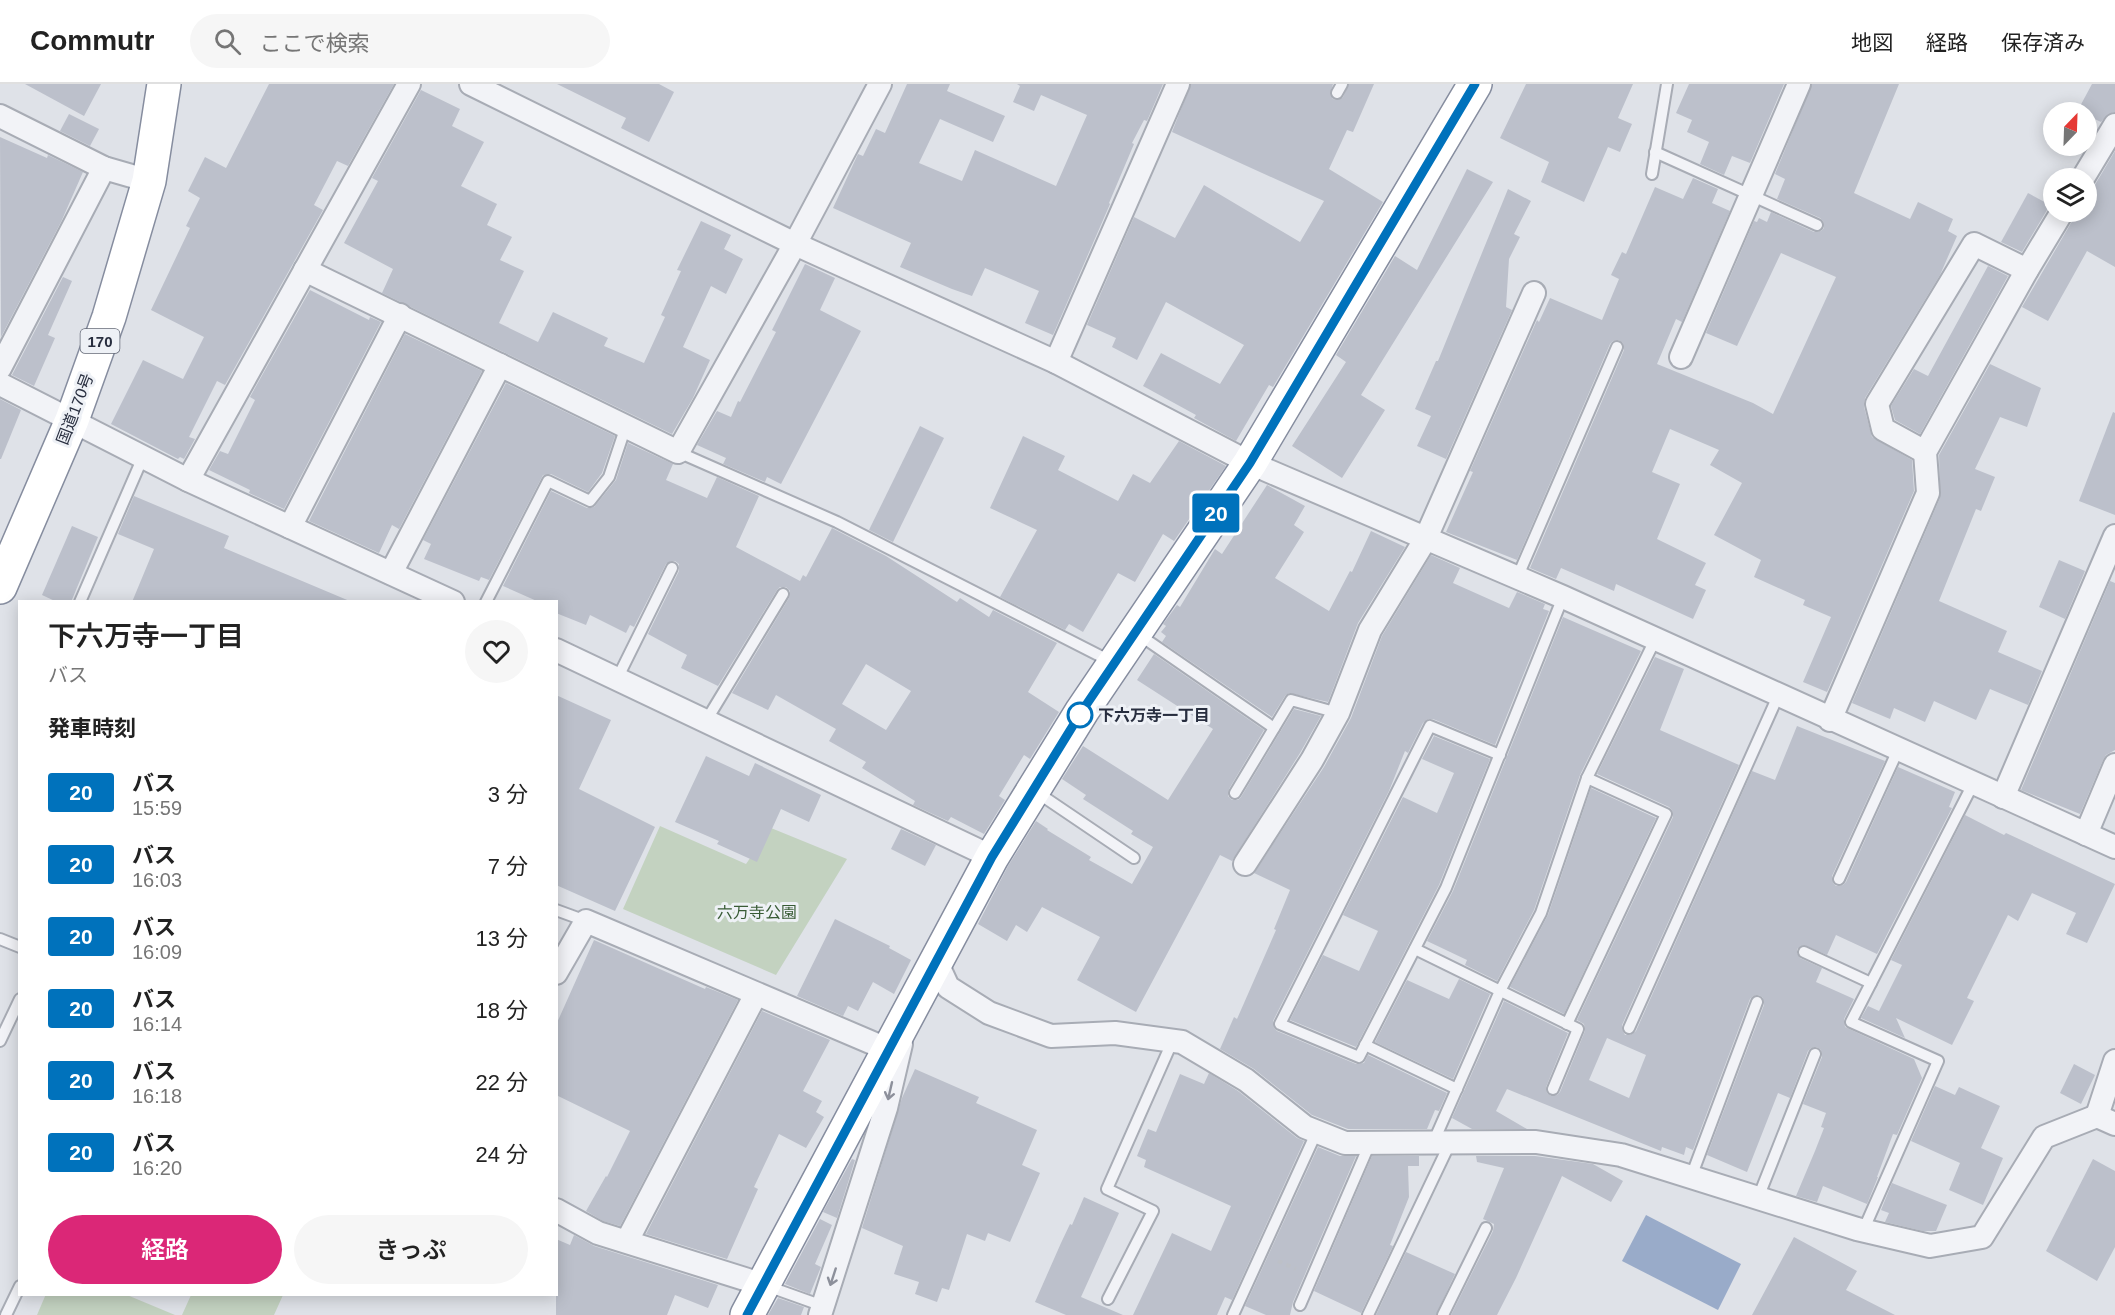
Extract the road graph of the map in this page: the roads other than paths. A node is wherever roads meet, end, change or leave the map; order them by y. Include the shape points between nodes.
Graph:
1 (164, 84) edge
2 (409, 84) edge
3 (471, 84) edge
4 (880, 84) edge
5 (1178, 84) edge
6 (1475, 84) edge
7 (1667, 84) edge
8 (1799, 84) edge
9 (0, 117) edge
10 (2115, 125) edge
11 (1655, 152) junction
12 (104, 168) junction
13 (2089, 168) edge
14 (1652, 174) dead end
15 (149, 182) junction
16 (1750, 196) junction
17 (2056, 222) edge
18 (1816, 225) dead end
19 (795, 244) junction
20 (305, 270) junction
21 (2027, 270) junction
22 (1534, 293) dead end
23 (400, 315) junction
24 (1617, 348) dead end
25 (1681, 357) dead end
26 (1056, 362) junction
27 (500, 365) junction
28 (0, 368) edge
29 (0, 384) edge
30 (72, 420) junction
31 (626, 426) junction
32 (678, 452) junction
33 (1925, 452) junction
34 (143, 457) junction
35 (1250, 463) junction
36 (188, 480) junction
37 (290, 527) junction
38 (2115, 536) edge
39 (1425, 540) junction
40 (672, 568) dead end
41 (391, 573) junction
42 (1517, 578) junction
43 (0, 585) edge
44 (783, 594) dead end
45 (1563, 597) junction
46 (81, 600) edge
47 (449, 600) edge
48 (487, 600) edge
49 (1136, 632) junction
50 (1655, 640) junction
51 (558, 651) edge
52 (1114, 663) junction
53 (617, 679) junction
54 (1778, 696) junction
55 (1338, 713) junction
56 (1830, 720) junction
57 (706, 721) junction
58 (1274, 728) junction
59 (1898, 750) junction
60 (1500, 755) junction
61 (2115, 765) edge
62 (1587, 778) junction
63 (1973, 784) junction
64 (1033, 790) junction
65 (1235, 793) dead end
66 (2003, 797) junction
67 (2086, 834) junction
68 (2115, 847) edge
69 (992, 857) junction
70 (1134, 858) dead end
71 (1245, 864) dead end
72 (1839, 879) dead end
73 (558, 911) edge
74 (586, 921) junction
75 (0, 939) edge
76 (18, 946) edge
77 (1415, 949) junction
78 (1804, 952) dead end
79 (936, 961) junction
80 (558, 970) edge
81 (1871, 983) junction
82 (1500, 991) junction
83 (756, 994) junction
84 (1757, 1002) dead end
85 (18, 1003) edge
86 (908, 1014) junction
87 (1567, 1024) junction
88 (1629, 1028) dead end
89 (1173, 1040) junction
90 (0, 1041) edge
91 (1365, 1045) junction
92 (889, 1050) junction
93 (1815, 1054) dead end
94 (2115, 1061) edge
95 (1457, 1089) junction
96 (1552, 1089) dead end
97 (2106, 1120) edge
98 (1317, 1131) junction
99 (1370, 1143) junction
100 (1442, 1143) junction
101 (1691, 1177) junction
102 (1758, 1198) junction
103 (558, 1211) edge
104 (1486, 1228) dead end
105 (1863, 1231) junction
106 (627, 1241) junction
107 (764, 1285) junction
108 (18, 1290) edge
109 (1108, 1299) dead end
110 (1300, 1305) dead end
111 (828, 1312) edge
112 (6, 1315) edge
113 (747, 1315) edge
114 (1233, 1315) edge
115 (1368, 1315) edge
116 (1443, 1315) edge

1 - 15 highway, 国道170号 / 170
2 - 20 street
3 - 19 street
4 - 19 street
5 - 26 street
6 - 35 highway
7 - 11 lane
8 - 16 street
9 - 12 street
10 - 13 street
11 - 14 lane
11 - 16 lane
12 - 15 street
12 - 28 street
15 - 30 highway, 国道170号 / 170 via 109,317
16 - 18 lane
16 - 25 street
17 - 21 street
19 - 26 street
19 - 32 street
20 - 23 street
20 - 36 street
21 - 33 street
21 - 33 street via 1974,244 1877,404 1883,429
22 - 39 street
23 - 27 street
23 - 37 street
24 - 42 lane
26 - 35 street
27 - 31 street
27 - 41 street
29 - 30 street
30 - 34 street
30 - 43 highway, 国道170号 / 170
31 - 32 street
31 - 48 lane via 609,477 590,501 548,481
32 - 52 lane via 837,522
33 - 56 street via 1928,492
34 - 36 street
34 - 46 lane
35 - 39 street
35 - 49 highway
36 - 37 street
37 - 41 street
38 - 66 street
39 - 42 street
39 - 55 street via 1370,630
40 - 53 lane
41 - 47 street
42 - 45 street
44 - 57 lane
45 - 50 street
45 - 60 lane
49 - 52 highway
49 - 58 lane
50 - 54 street
50 - 62 lane
51 - 53 street
52 - 64 highway
53 - 57 street
54 - 56 street
54 - 88 lane
55 - 58 lane via 1291,700
55 - 71 street
56 - 59 street
57 - 69 street
58 - 65 lane
59 - 63 street
59 - 72 lane
60 - 77 lane via 1446,888
60 - 91 lane via 1430,726 1280,1024 1359,1057
61 - 67 street
62 - 82 lane via 1541,913
62 - 87 lane via 1666,814
63 - 66 street
63 - 81 lane
64 - 69 highway
64 - 70 lane
66 - 67 street
67 - 68 street
69 - 79 highway
73 - 74 lane
74 - 80 street
74 - 83 street
75 - 76 lane
77 - 82 lane
77 - 91 lane
78 - 81 lane
79 - 86 highway
79 - 89 street via 948,987 989,1013 1051,1036 1115,1033
81 - 105 lane via 1851,1022 1938,1061
82 - 87 lane
82 - 95 lane
83 - 92 street
83 - 106 street
84 - 101 lane
85 - 90 lane
86 - 92 highway
86 -> 111 street via 886,1108
87 - 96 lane via 1578,1029
89 - 98 street via 1246,1080 1305,1127
89 - 109 lane via 1107,1190 1153,1211
91 - 95 lane
92 - 107 highway
93 - 102 lane
94 - 97 street
95 - 100 lane
97 - 105 street via 2044,1137 1982,1237 1930,1246
98 - 99 street via 1346,1143
98 - 114 lane
99 - 100 street
99 - 110 lane
100 - 101 street via 1536,1142 1621,1155
100 - 115 lane
101 - 102 street
102 - 105 street
103 - 106 street via 598,1233
104 - 116 lane
106 - 107 street
107 - 111 lane
107 - 113 highway
108 - 112 lane

